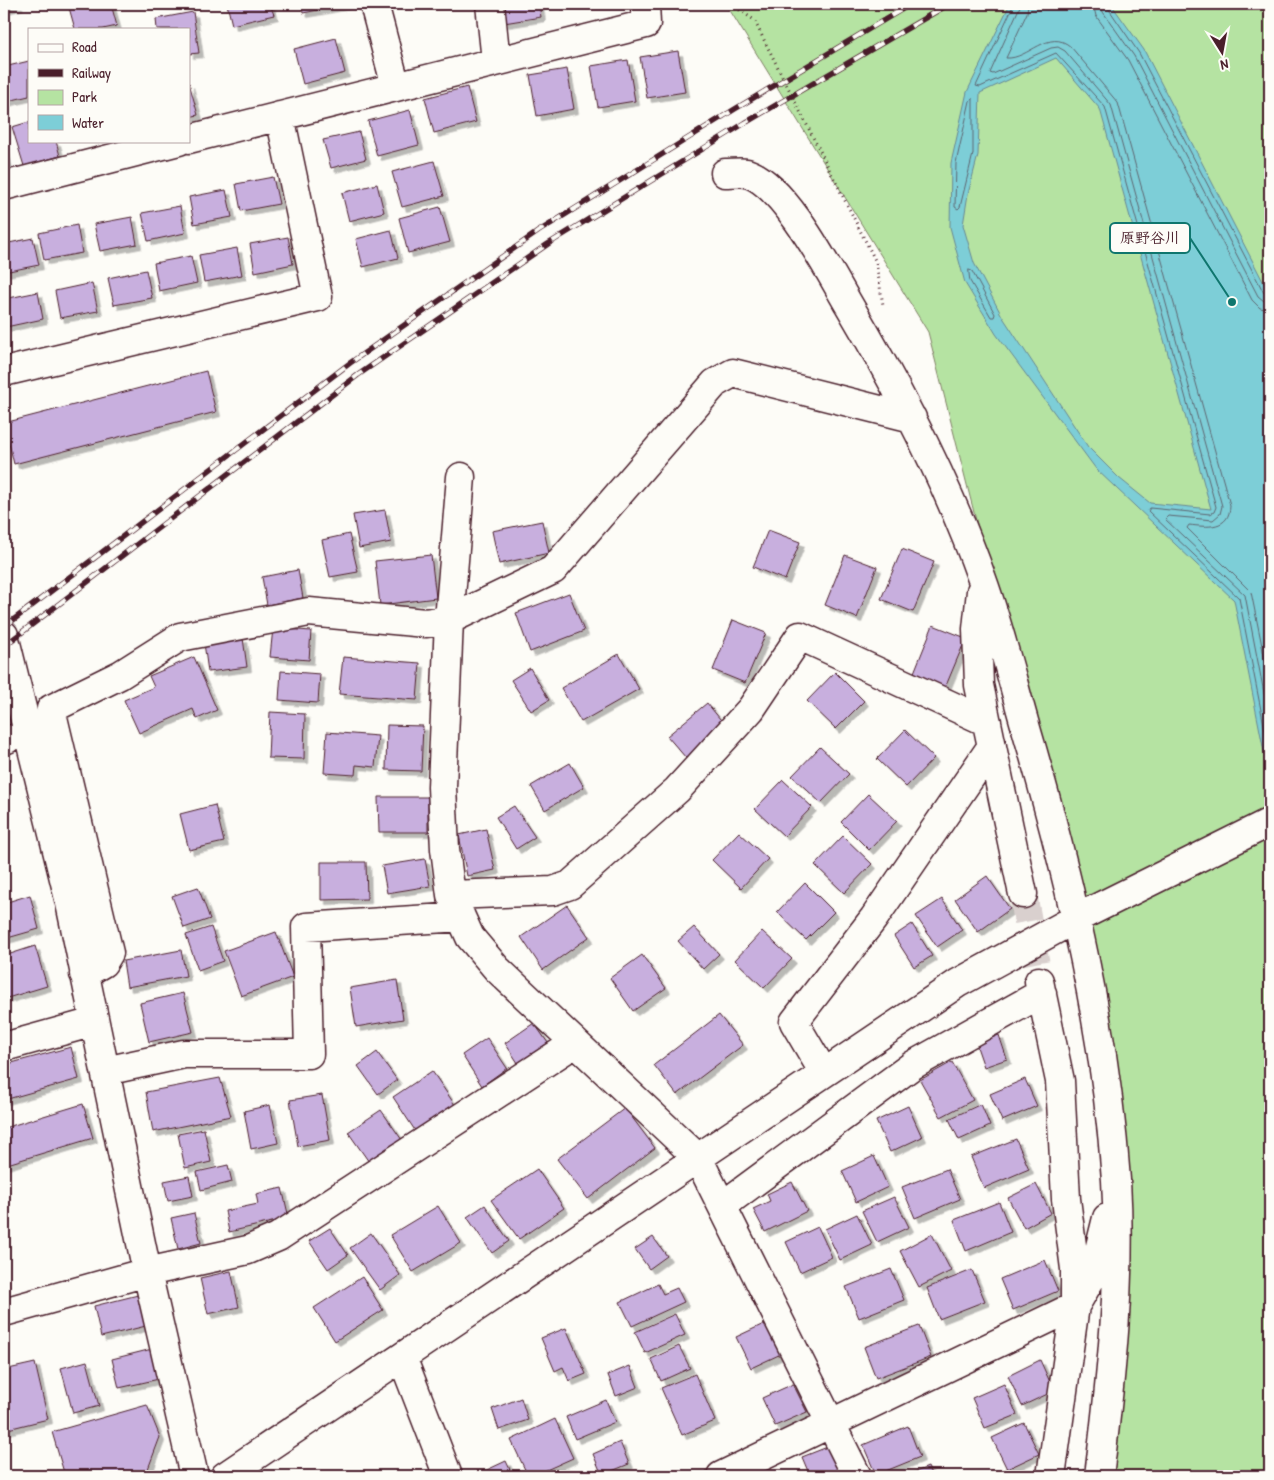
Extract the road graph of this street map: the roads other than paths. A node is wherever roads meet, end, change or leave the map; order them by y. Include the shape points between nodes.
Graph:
1 (374, 4) edge
2 (490, 4) edge
3 (645, 4) edge
4 (496, 61) junction
5 (396, 87) junction
6 (280, 116) junction
7 (190, 139) edge
8 (175, 142) edge
9 (726, 173) dead end
10 (4, 186) edge
11 (4, 372) edge
12 (912, 418) junction
13 (460, 477) dead end
14 (982, 580) junction
15 (449, 620) junction
16 (4, 635) edge
17 (990, 734) junction
18 (1270, 822) edge
19 (1023, 894) tunnel mouth
20 (456, 906) junction
21 (1077, 918) junction
22 (84, 974) junction
23 (94, 1022) junction
24 (575, 1043) junction
25 (4, 1047) edge
26 (104, 1072) junction
27 (824, 1073) junction
28 (698, 1158) junction
29 (1116, 1180) junction
30 (722, 1206) junction
31 (147, 1272) junction
32 (1075, 1306) junction
33 (4, 1312) edge
34 (402, 1357) junction
35 (830, 1423) junction
36 (194, 1476) edge
37 (225, 1476) edge
38 (448, 1476) edge
39 (721, 1476) edge
40 (857, 1476) edge
41 (1051, 1476) edge
42 (1099, 1476) edge

1 - 5 street
2 - 4 street
3 - 4 street via 646,24
4 - 5 street
5 - 6 street
6 - 7 street
6 - 11 street via 318,297
8 - 10 street
9 - 12 street via 746,173 769,186 806,233 874,346
12 - 14 street via 936,466
12 - 15 street via 733,373 715,383 553,570
13 - 15 street
14 - 17 street via 977,629 979,686
14 - 21 street via 1057,836
15 - 20 street via 442,787 444,849
15 - 22 street via 425,623 309,612 180,638 120,675 51,708 108,953 103,963
16 - 22 street via 70,903
17 - 19 street
17 - 20 street via 800,636 751,709 677,790 570,885
17 - 27 street via 874,918 794,1022
18 - 21 street
20 - 24 street via 470,937 497,969
20 - 26 street via 306,927 309,1054 184,1054
21 - 27 street via 958,983
21 - 29 street via 1103,1064
22 - 23 street
23 - 25 street
23 - 26 street
24 - 28 street
24 - 31 street via 278,1237 248,1250
26 - 31 street
27 - 28 street
28 - 30 street
28 - 34 street
29 - 32 street via 1093,1275
29 - 42 street via 1117,1264 1111,1378
30 - 32 street via 913,1065 1041,987 1060,1081
30 - 35 street
31 - 33 street
31 - 36 street
32 - 35 street
32 - 41 street
34 - 37 street
34 - 38 street
35 - 39 street
35 - 40 street

